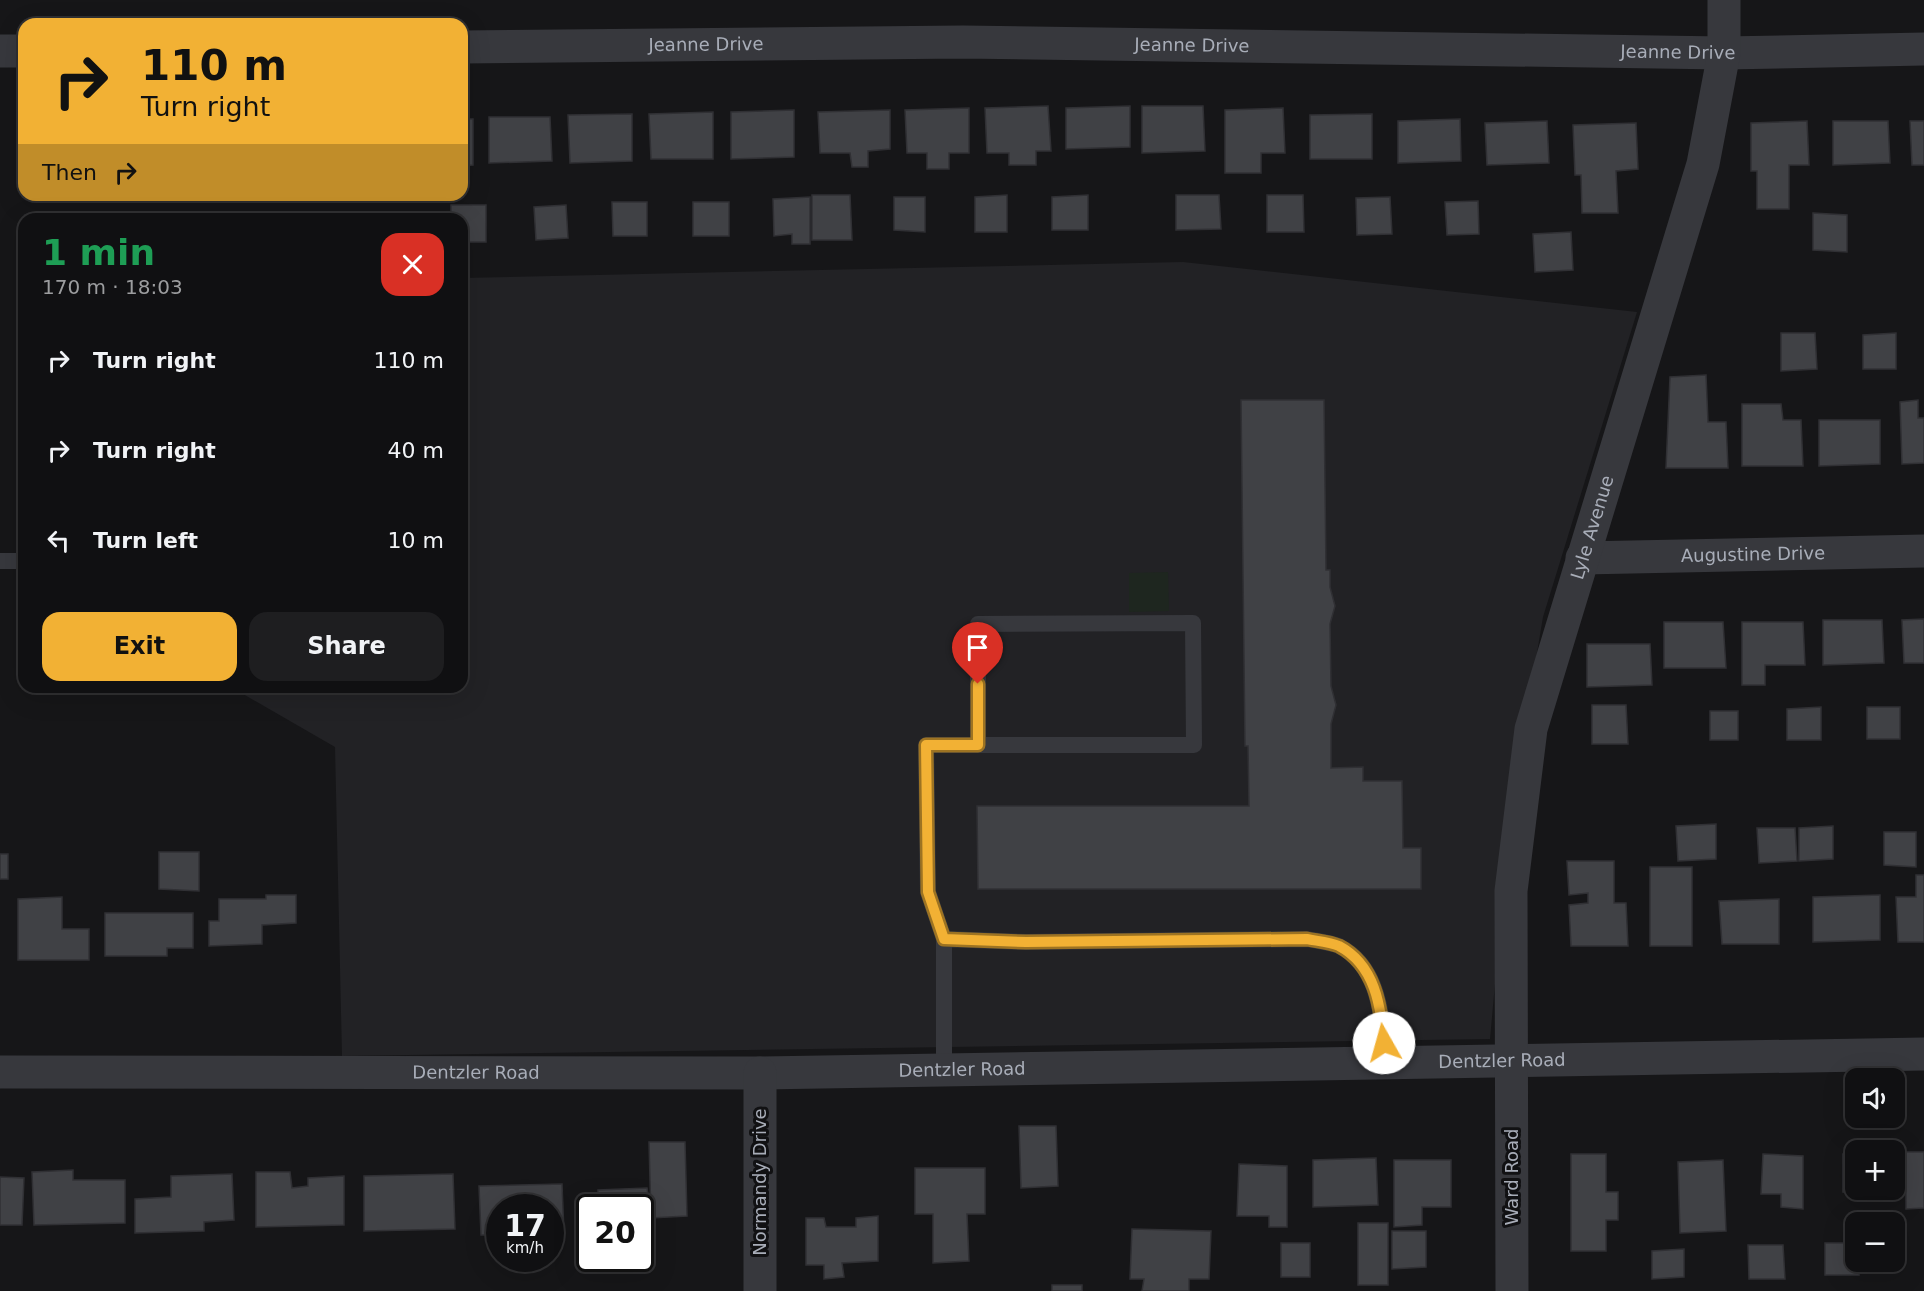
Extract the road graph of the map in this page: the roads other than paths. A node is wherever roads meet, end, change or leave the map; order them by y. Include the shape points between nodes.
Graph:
1 (1724, 0) edge
2 (468, 47) edge
3 (1924, 49) edge
4 (0, 51) edge
5 (18, 51) edge
6 (1724, 53) junction
7 (1924, 551) edge
8 (1582, 558) junction
9 (0, 561) edge
10 (18, 561) edge
11 (978, 745) junction
12 (944, 939) junction
13 (1924, 1054) edge
14 (1511, 1063) junction
15 (1386, 1065) junction
16 (944, 1071) junction
17 (0, 1072) edge
18 (760, 1073) junction
19 (760, 1291) edge
20 (1512, 1291) edge

1 - 6 street, Lyle Avenue
2 - 6 street, Jeanne Drive via 963,42
3 - 6 street, Jeanne Drive
4 - 5 street
6 - 8 street, Lyle Avenue via 1703,164
7 - 8 street, Augustine Drive
8 - 14 street, Lyle Avenue via 1531,729 1511,891
9 - 10 lane
11 - 11 lane via 978,624 1193,623 1194,745
11 - 12 lane via 926,745 928,892
12 - 15 lane via 1307,939 1338,945 1363,964 1376,991
12 - 16 lane
13 - 14 street, Dentzler Road
14 - 15 street, Dentzler Road
14 - 20 street, Ward Road
15 - 16 street, Dentzler Road
16 - 18 street, Dentzler Road
17 - 18 street, Dentzler Road
18 - 19 street, Normandy Drive

